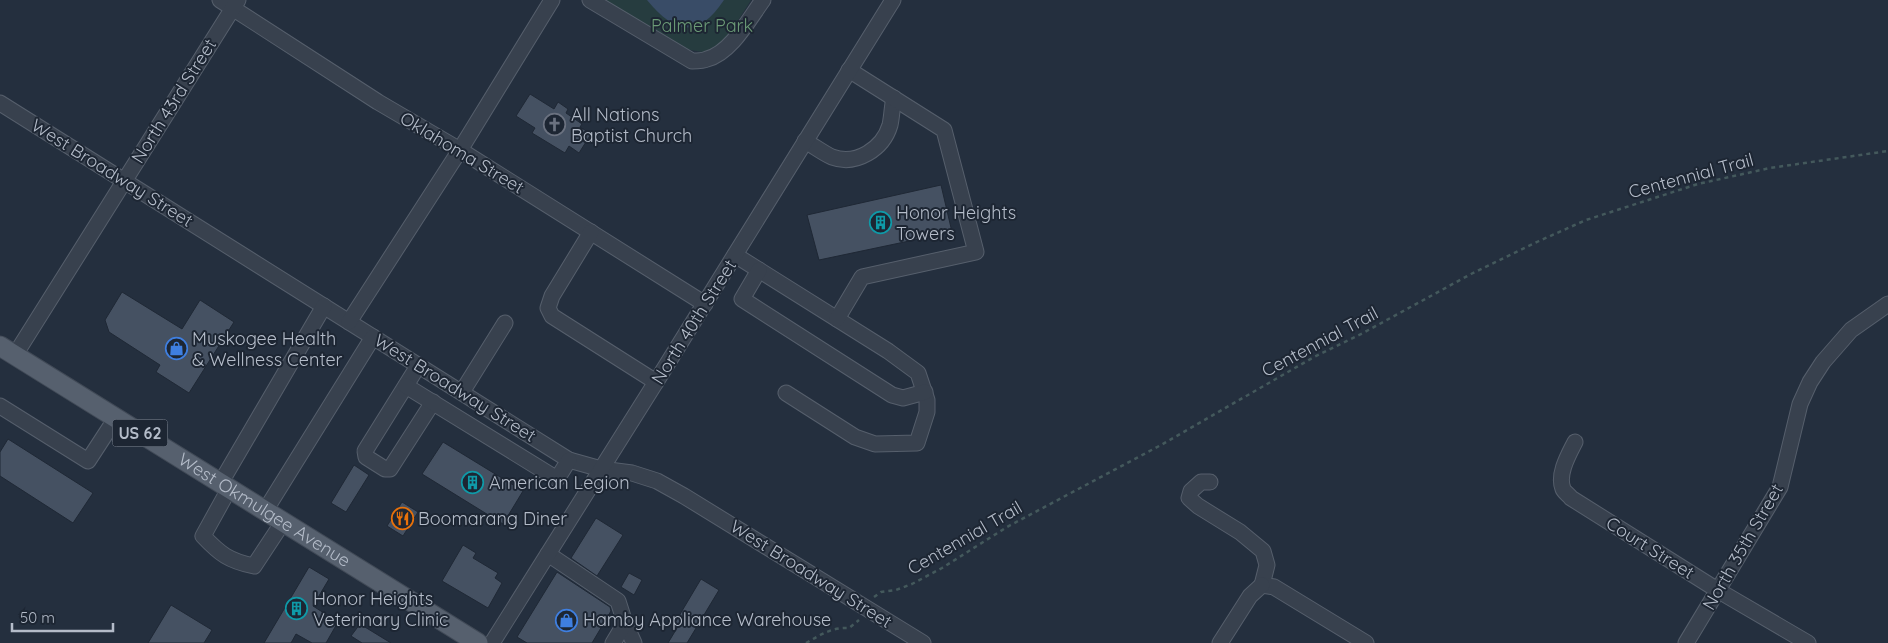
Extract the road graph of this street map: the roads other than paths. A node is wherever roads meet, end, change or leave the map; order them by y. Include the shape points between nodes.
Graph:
1 (552, 0) edge
2 (590, 0) edge
3 (762, 0) edge
4 (893, 0) edge
5 (230, 3) edge
6 (849, 70) junction
7 (894, 98) junction
8 (0, 103) edge
9 (805, 142) junction
10 (460, 150) junction
11 (124, 180) junction
12 (592, 232) junction
13 (735, 255) junction
14 (759, 270) junction
15 (705, 304) junction
16 (1888, 304) edge
17 (324, 306) junction
18 (837, 319) junction
19 (349, 322) junction
20 (505, 323) dead end
21 (373, 337) junction
22 (7, 351) edge
23 (418, 366) junction
24 (656, 382) junction
25 (406, 386) junction
26 (462, 392) junction
27 (925, 392) junction
28 (786, 393) dead end
29 (432, 402) junction
30 (0, 406) edge
31 (484, 406) junction
32 (116, 418) junction
33 (471, 427) junction
34 (1575, 442) dead end
35 (570, 460) junction
36 (601, 469) junction
37 (1210, 482) dead end
38 (224, 486) junction
39 (265, 511) junction
40 (283, 522) junction
41 (548, 554) junction
42 (1262, 585) junction
43 (1719, 591) junction
44 (625, 622) junction
45 (478, 643) edge
46 (492, 643) edge
47 (613, 643) edge
48 (634, 643) edge
49 (923, 643) edge
50 (1220, 643) edge
51 (1366, 643) edge
52 (1686, 643) edge
53 (1808, 643) edge

1 - 10 street
2 - 3 street via 692,61 708,60 720,53 739,35
4 - 6 street, North 40th Street
5 - 10 street, Oklahoma Street via 378,102
5 - 11 street, North 43rd Street
6 - 7 street
6 - 9 street, North 40th Street
7 - 9 street via 890,126 880,144 870,152 852,160 833,157
7 - 18 street via 944,130 976,252 862,277
8 - 11 street, West Broadway Street
9 - 13 street, North 40th Street
10 - 12 street, Oklahoma Street
10 - 19 street
11 - 17 street, West Broadway Street
11 - 22 street, North 43rd Street
12 - 15 street, Oklahoma Street
12 - 24 street via 552,296 548,308 552,316
13 - 14 street
13 - 15 street, North 40th Street
14 - 18 street
14 - 27 street via 742,300 892,395 903,398
15 - 24 street, North 40th Street
16 - 43 street, North 35th Street via 1851,330 1810,382 1800,404 1780,487
17 - 19 street, West Broadway Street
17 - 38 street
18 - 27 street via 914,370
19 - 21 street, West Broadway Street
20 - 26 street
21 - 23 street, West Broadway Street
21 - 39 street
22 - 32 main road, West Okmulgee Avenue / US 62
23 - 25 street
23 - 26 street, West Broadway Street
24 - 36 street, North 40th Street
25 - 29 street
25 - 29 street via 365,451 366,457 390,469
26 - 31 street, West Broadway Street
27 - 28 street via 927,412 917,444 875,444 855,437
29 - 33 street
30 - 32 street via 88,461
31 - 33 street
31 - 35 street, West Broadway Street
32 - 38 main road, West Okmulgee Avenue / US 62
33 - 35 street via 557,480
34 - 43 street, Court Street via 1565,462 1562,478 1563,489 1571,498
35 - 36 street, West Broadway Street
36 - 41 street, North 40th Street
36 - 49 street, West Broadway Street via 632,473 664,485
37 - 42 street via 1201,482 1191,491 1189,498 1263,550 1267,565
38 - 39 main road, West Okmulgee Avenue / US 62
38 - 40 street via 203,536 216,550 236,562 254,566
39 - 40 main road, West Okmulgee Avenue / US 62
40 - 45 main road, West Okmulgee Avenue / US 62
41 - 44 street via 618,601
41 - 46 street, North 40th Street
42 - 50 street via 1250,596
42 - 51 street via 1274,586
43 - 52 street, North 35th Street
43 - 53 street, Court Street
44 - 47 street
44 - 48 street

